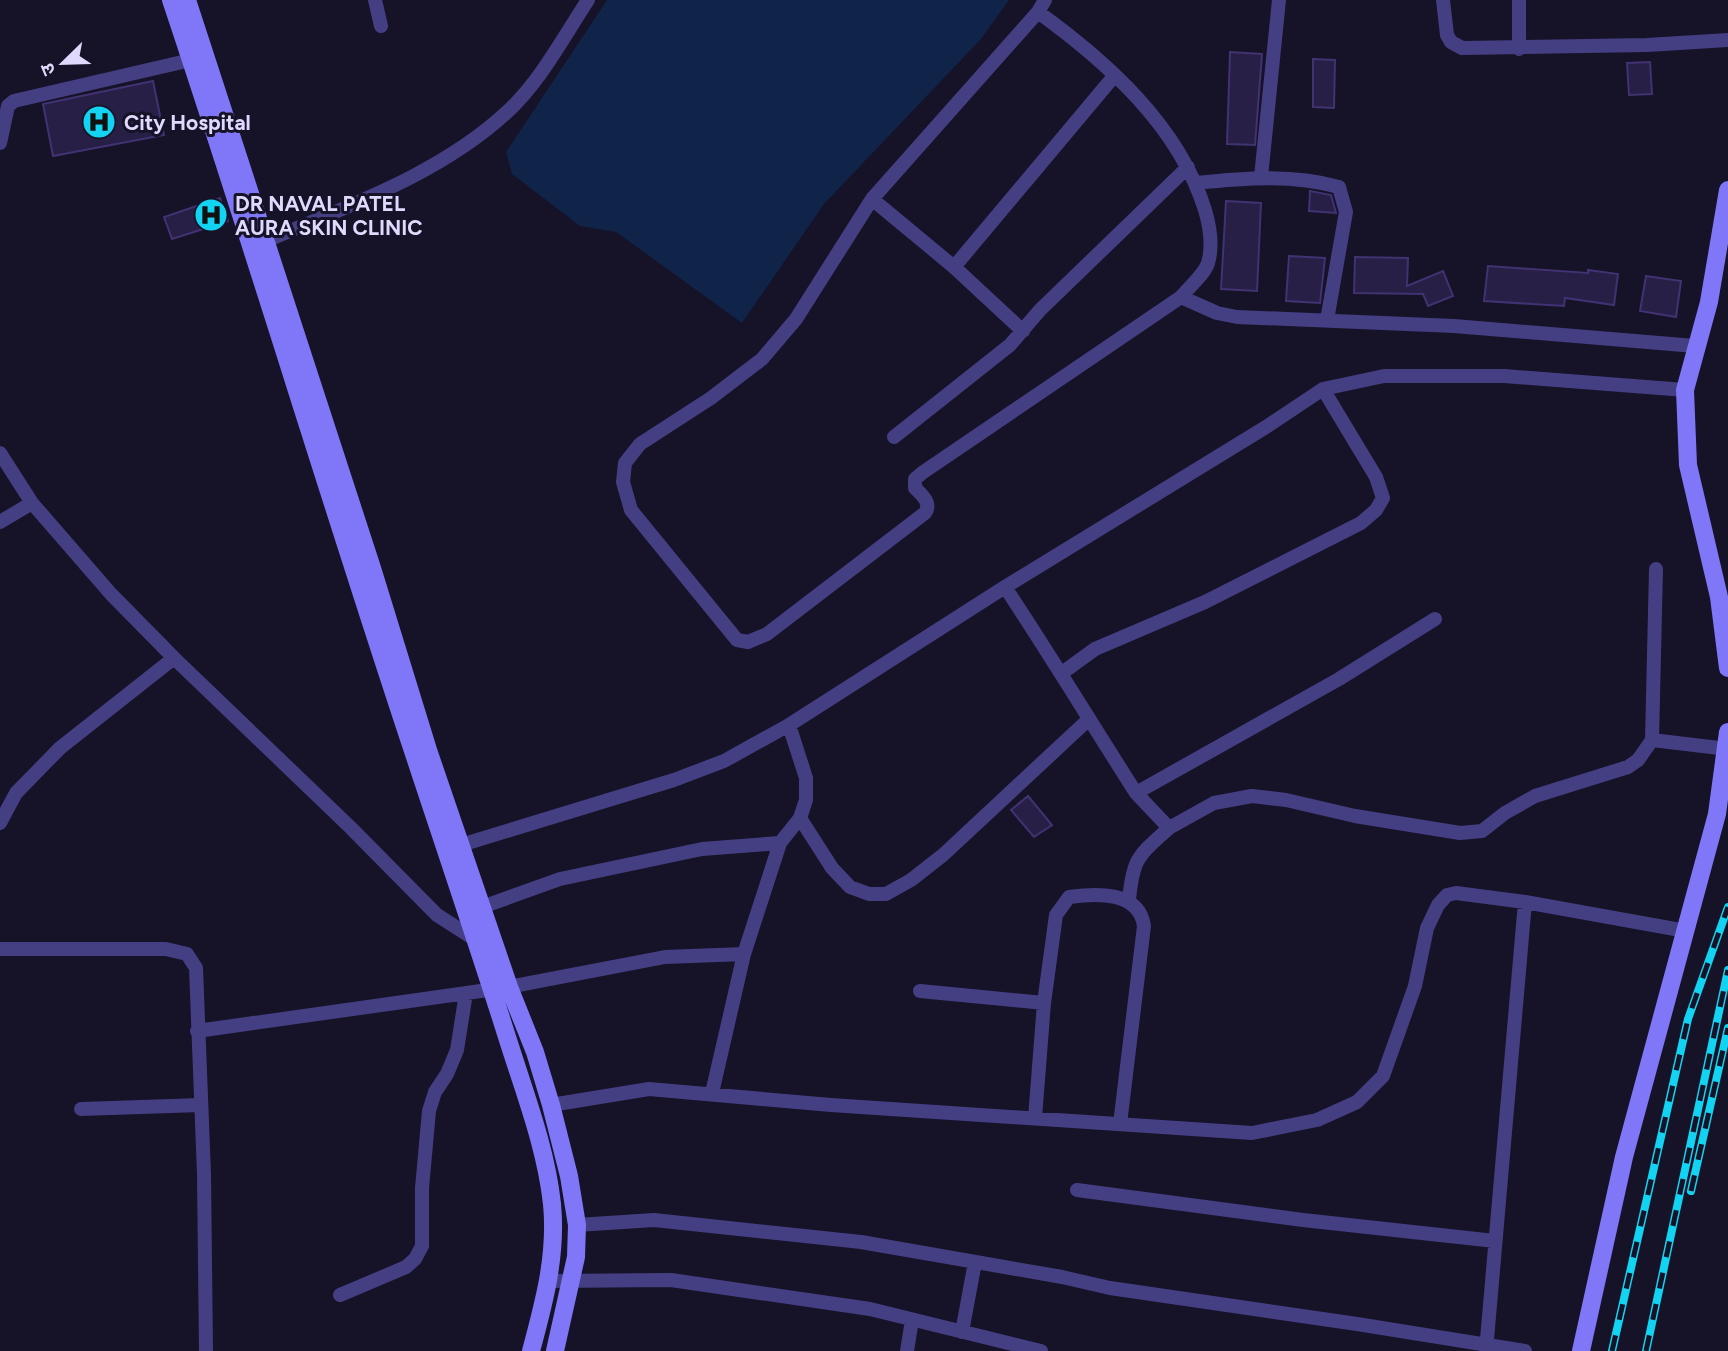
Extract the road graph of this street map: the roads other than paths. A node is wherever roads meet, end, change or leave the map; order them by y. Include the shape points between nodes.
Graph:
1 (171, 0) edge
2 (187, 0) edge
3 (375, 0) edge
4 (588, 0) edge
5 (1279, 0) edge
6 (1443, 0) edge
7 (1519, 0) edge
8 (1042, 6) edge
9 (380, 26) dead end
10 (1728, 40) edge
11 (1519, 49) junction
12 (191, 60) junction
13 (1115, 75) junction
14 (0, 143) edge
15 (1188, 167) junction
16 (1261, 177) junction
17 (1196, 183) junction
18 (1728, 190) edge
19 (872, 199) junction
20 (266, 242) junction
21 (954, 267) junction
22 (1181, 297) junction
23 (1326, 320) junction
24 (1023, 331) junction
25 (1695, 346) junction
26 (1323, 389) junction
27 (1685, 390) junction
28 (894, 437) dead end
29 (0, 453) edge
30 (32, 503) junction
31 (0, 522) edge
32 (1656, 569) dead end
33 (1005, 587) junction
34 (1435, 619) dead end
35 (174, 658) junction
36 (1728, 668) edge
37 (1062, 673) junction
38 (1088, 719) junction
39 (789, 725) junction
40 (1652, 740) junction
41 (1727, 743) edge
42 (1136, 793) junction
43 (800, 818) junction
44 (0, 822) edge
45 (1169, 828) junction
46 (780, 843) junction
47 (461, 845) junction
48 (1129, 900) junction
49 (1525, 902) junction
50 (482, 907) junction
51 (1686, 931) junction
52 (476, 940) junction
53 (0, 949) edge
54 (744, 954) junction
55 (500, 988) junction
56 (920, 991) dead end
57 (466, 993) junction
58 (1044, 1003) junction
59 (197, 1031) junction
60 (712, 1093) junction
61 (201, 1105) junction
62 (551, 1105) junction
63 (81, 1109) dead end
64 (1035, 1118) junction
65 (1120, 1124) junction
66 (1077, 1190) dead end
67 (577, 1225) junction
68 (1495, 1241) junction
69 (975, 1262) junction
70 (571, 1280) junction
71 (548, 1281) junction
72 (340, 1295) dead end
73 (912, 1320) junction
74 (962, 1332) junction
75 (1486, 1348) edge
76 (206, 1351) edge
77 (531, 1351) edge
78 (555, 1351) edge
79 (907, 1351) edge
80 (1041, 1351) edge
81 (1525, 1351) edge
82 (1581, 1351) edge

1 - 12 main road
2 - 20 main road
3 - 9 street
4 - 20 street via 536,78 480,135 423,171
5 - 16 street
6 - 11 street via 1451,42 1462,48
7 - 11 street
8 - 13 street
8 - 19 street
10 - 11 street
12 - 14 street via 14,101 8,106
12 - 52 main road
13 - 15 street
13 - 21 street
15 - 17 street
15 - 24 street
16 - 17 street
16 - 23 street via 1339,187 1346,212
17 - 22 street via 1211,247 1207,266
18 - 25 main road via 1709,302
19 - 21 street
19 - 22 street via 796,319 762,359 640,444 625,463 623,482 631,510 737,640 748,642 767,634 925,513 927,501 915,488 915,479 922,473
20 - 47 main road
21 - 24 street
22 - 23 street via 1237,317
23 - 25 street
24 - 28 street
25 - 27 main road
26 - 27 street via 1384,376 1504,376
26 - 33 street
26 - 37 street via 1376,477 1383,498 1376,510 1361,523 1205,601 1095,649
27 - 36 main road via 1688,465 1719,597
29 - 30 street
30 - 31 street
30 - 35 street
32 - 40 street
33 - 37 street
33 - 39 street
34 - 42 street via 1339,679
35 - 44 street via 60,748 16,793
35 - 52 street via 436,915
37 - 38 street
38 - 42 street
38 - 43 street via 943,855 886,894 850,887
39 - 43 street via 806,778
39 - 47 street via 724,761 674,780
40 - 41 street
40 - 45 street via 1639,760 1629,766 1535,796 1482,831 1460,833 1252,796 1214,803
41 - 51 main road via 1717,814
42 - 45 street
43 - 46 street
45 - 48 street via 1135,862
46 - 50 street via 702,849 560,879
46 - 54 street
47 - 50 main road
48 - 58 street via 1090,894 1069,897 1056,915
48 - 65 street via 1142,912 1144,926
49 - 51 street
49 - 65 street via 1456,893 1438,905 1383,1076 1357,1102 1317,1119 1252,1133
49 - 68 street
50 - 55 main road
51 - 82 main road via 1624,1157
52 - 55 main road
53 - 59 street via 166,949 187,954 196,968
54 - 55 street via 665,957
54 - 60 street
55 - 57 street
55 - 62 main road via 535,1052
55 - 71 main road via 547,1164 553,1246
56 - 58 street
57 - 59 street
57 - 72 street via 457,1050 429,1111 422,1246 406,1267
58 - 64 street
59 - 61 street
60 - 62 street via 649,1089
60 - 64 street
61 - 63 street
61 - 76 street
62 - 67 main road
64 - 65 street
66 - 68 street
67 - 69 street via 654,1220 861,1242
67 - 70 main road
68 - 75 street
69 - 74 street
69 - 75 street
70 - 71 street
70 - 73 street via 671,1280
70 - 78 main road
71 - 77 main road
73 - 74 street
73 - 79 street
74 - 80 street
75 - 81 street

